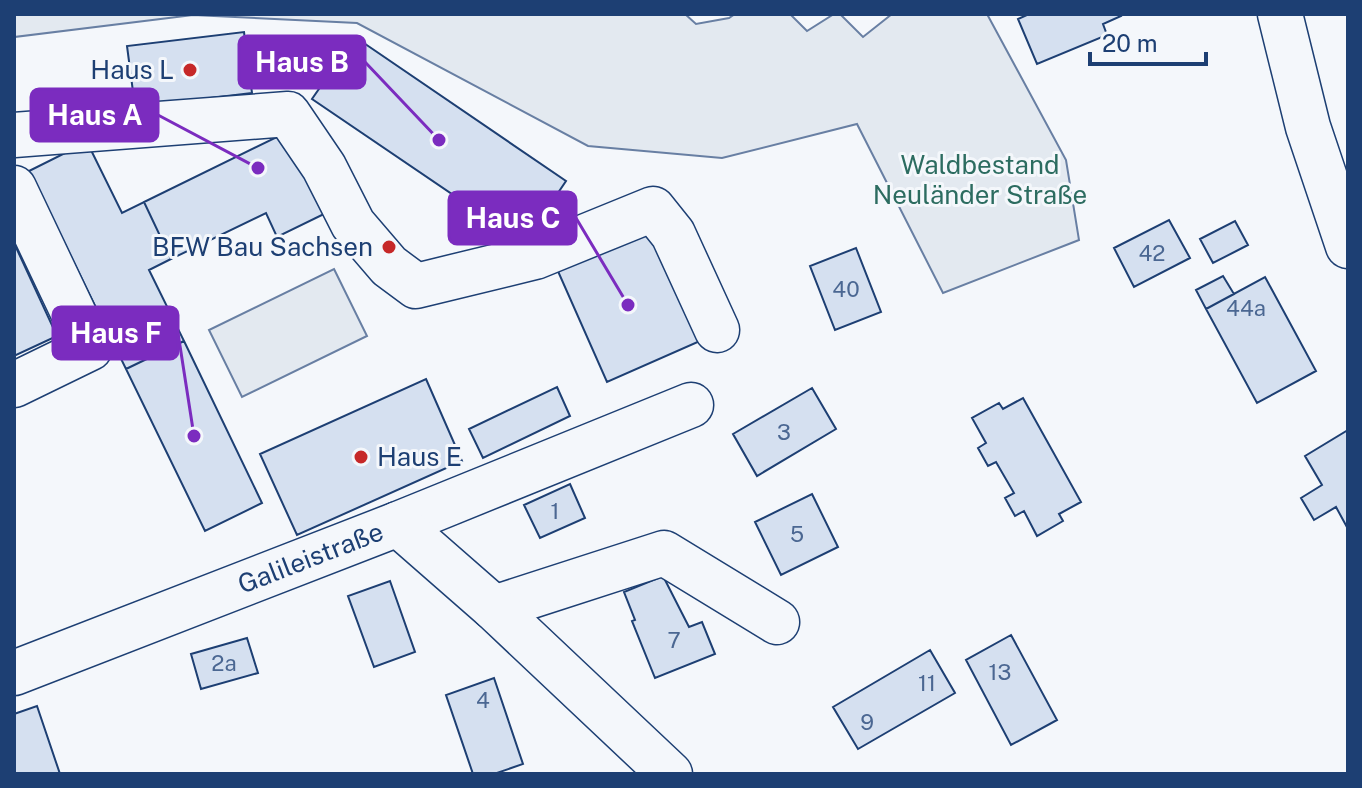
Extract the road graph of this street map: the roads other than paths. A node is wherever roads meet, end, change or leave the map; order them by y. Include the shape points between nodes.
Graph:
1 (1280, 14) edge
2 (14, 135) edge
3 (14, 188) edge
4 (1348, 246) edge
5 (717, 330) dead end
6 (14, 385) edge
7 (691, 405) dead end
8 (398, 524) junction
9 (494, 608) junction
10 (777, 622) dead end
11 (14, 673) edge
12 (670, 774) edge

1 - 4 street via 1308,127
2 - 5 street via 288,114 324,167 353,224 389,266 416,286 535,257 653,209 673,234
3 - 6 street via 90,348
7 - 8 street
8 - 9 street, Galileistraße
8 - 11 street, Galileistraße
9 - 10 street via 664,553
9 - 12 street, Galileistraße

